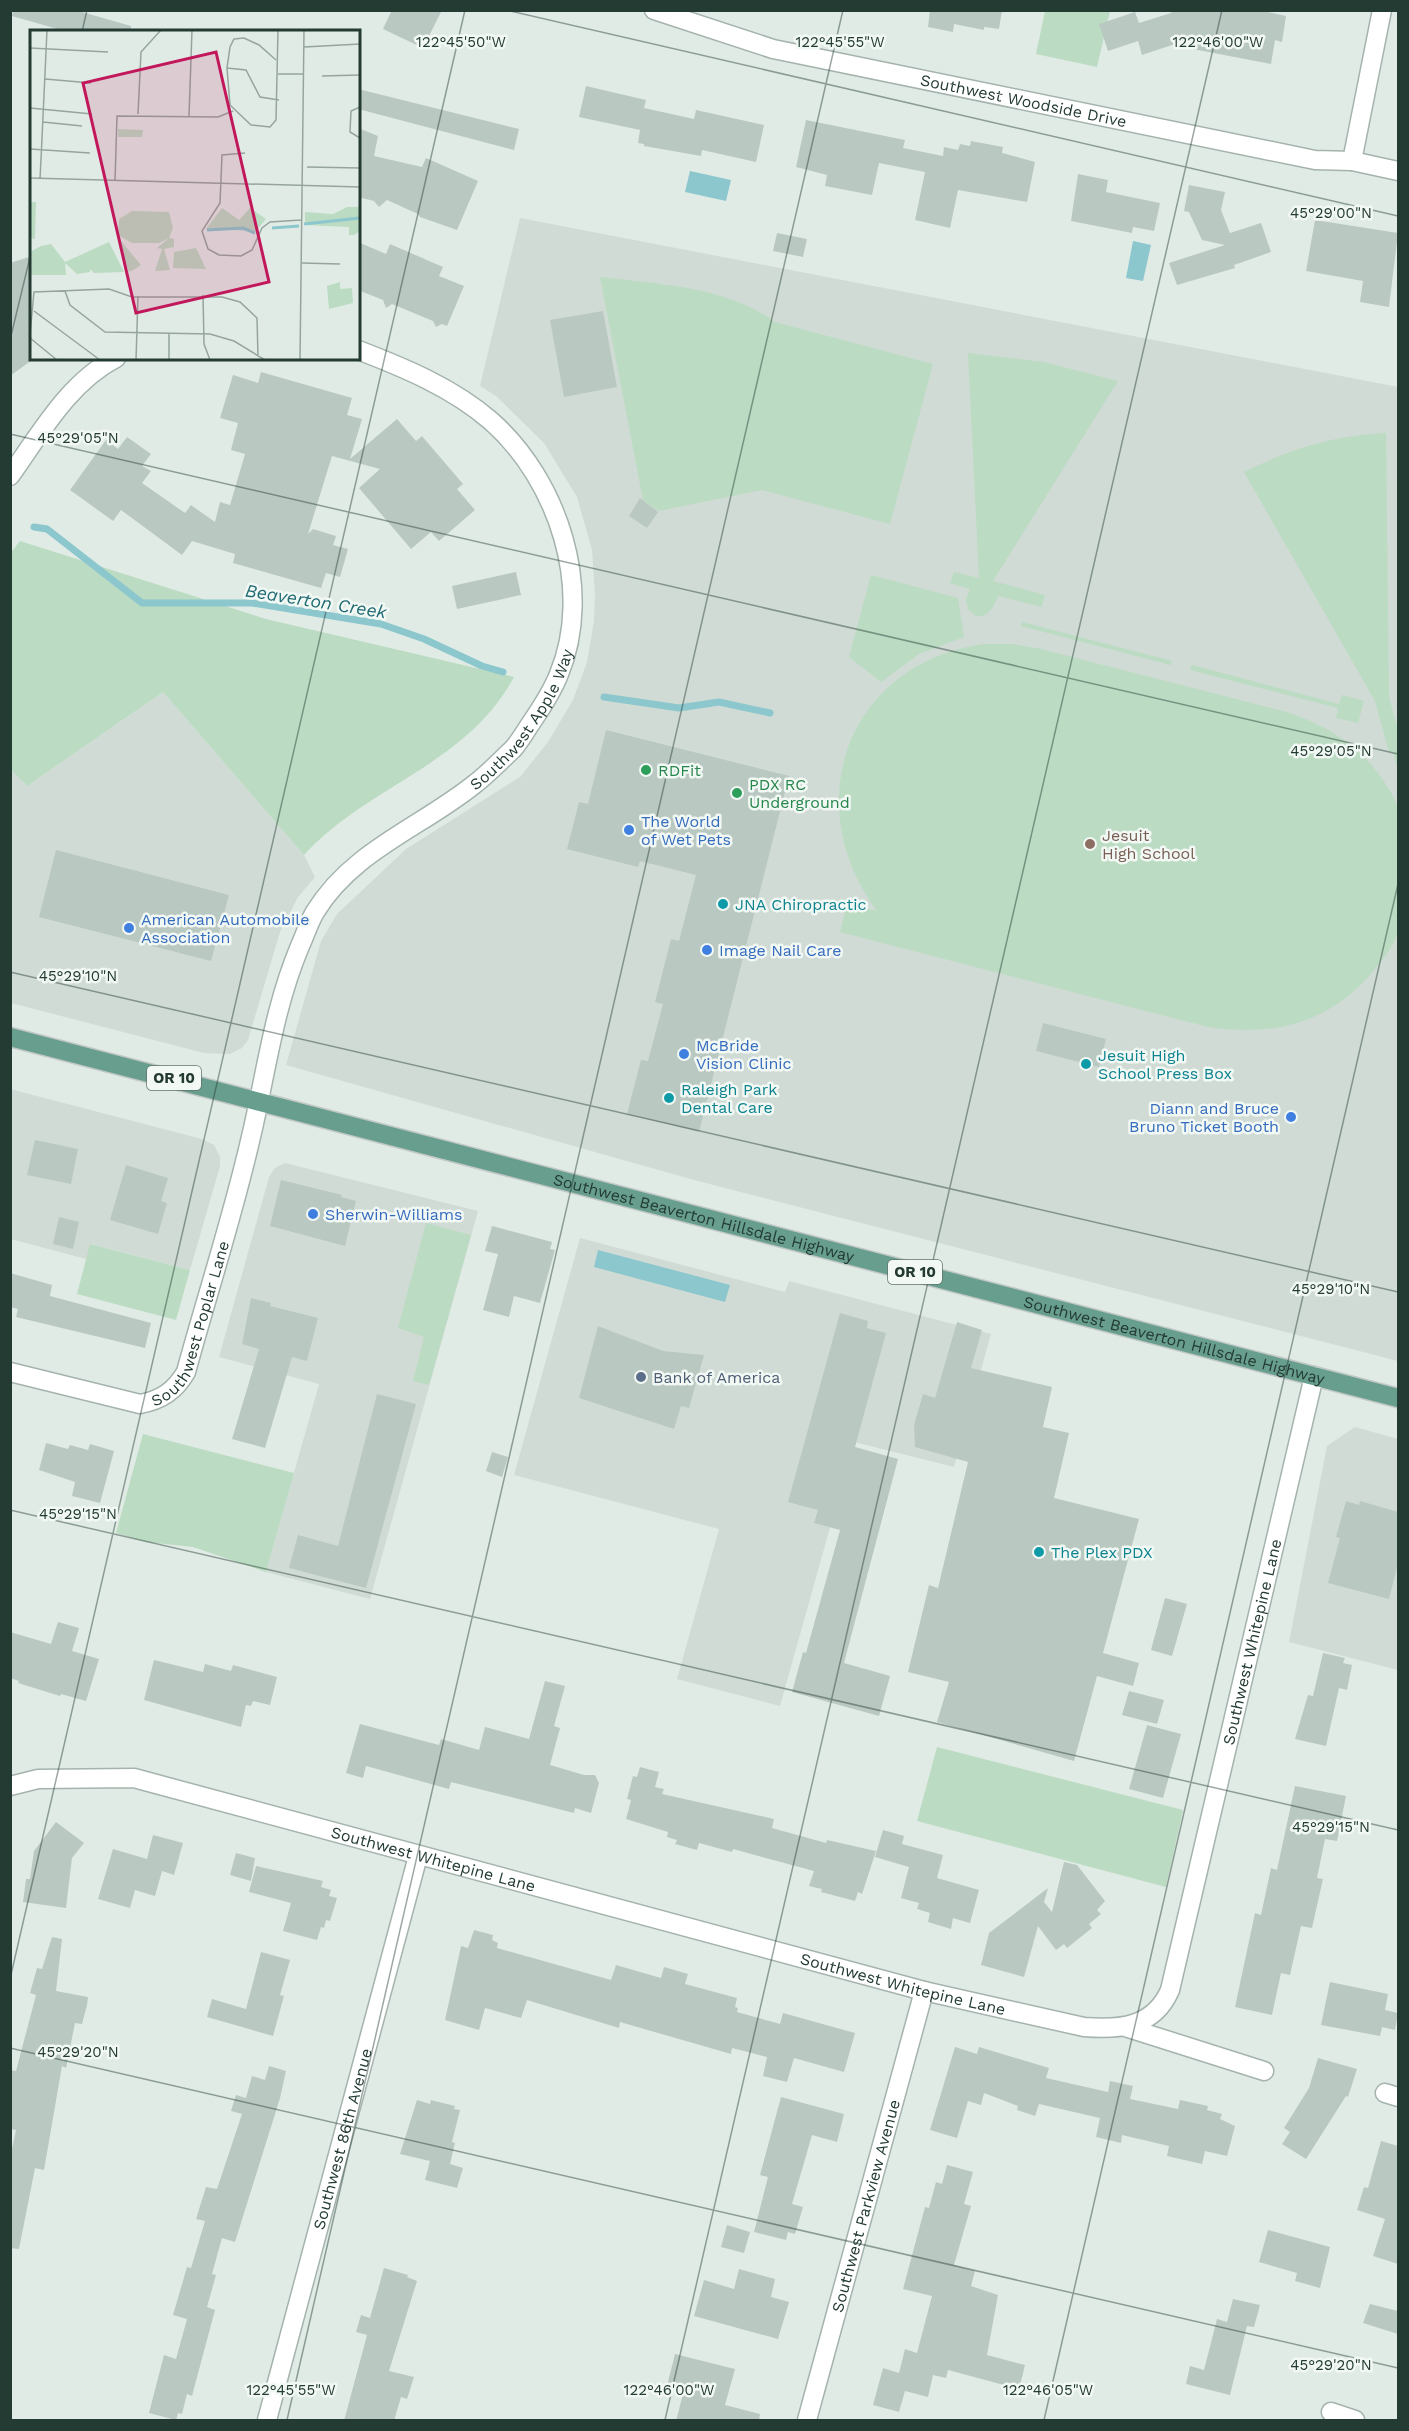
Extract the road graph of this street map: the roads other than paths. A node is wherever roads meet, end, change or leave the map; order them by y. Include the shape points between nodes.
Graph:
1 (654, 10) edge
2 (1382, 10) edge
3 (694, 17) edge
4 (1352, 161) junction
5 (1398, 171) edge
6 (360, 351) edge
7 (112, 360) edge
8 (10, 476) edge
9 (10, 1037) edge
10 (259, 1101) junction
11 (10, 1372) edge
12 (1314, 1376) junction
13 (1398, 1398) edge
14 (10, 1786) edge
15 (418, 1856) junction
16 (924, 1991) junction
17 (1125, 2027) junction
18 (1264, 2071) dead end
19 (1330, 2412) dead end
20 (267, 2421) edge
21 (807, 2421) edge
22 (1355, 2421) edge

1 - 3 street, Southwest Woodside Drive
2 - 4 street
3 - 4 street, Southwest Woodside Drive via 773,49 1315,160
4 - 5 street, Southwest Woodside Drive
6 - 10 street, Southwest Apple Way via 444,388 490,421 517,448 539,478 567,551 572,605 560,672 515,746 476,783 349,869 315,912 284,986
7 - 8 street via 69,396
9 - 10 main road, Southwest Beaverton Hillsdale Highway / OR 10
10 - 11 street, Southwest Poplar Lane via 180,1383 156,1400 140,1404
10 - 12 main road, Southwest Beaverton Hillsdale Highway / OR 10
12 - 13 main road, Southwest Beaverton Hillsdale Highway / OR 10
12 - 17 street, Southwest Whitepine Lane via 1170,1990 1165,2004 1154,2016
14 - 15 street, Southwest Whitepine Lane via 38,1779 134,1778
15 - 16 street, Southwest Whitepine Lane
15 - 20 street, Southwest 86th Avenue
16 - 17 street, Southwest Whitepine Lane via 1084,2027
16 - 21 street, Southwest Parkview Avenue
17 - 18 street
19 - 22 street

